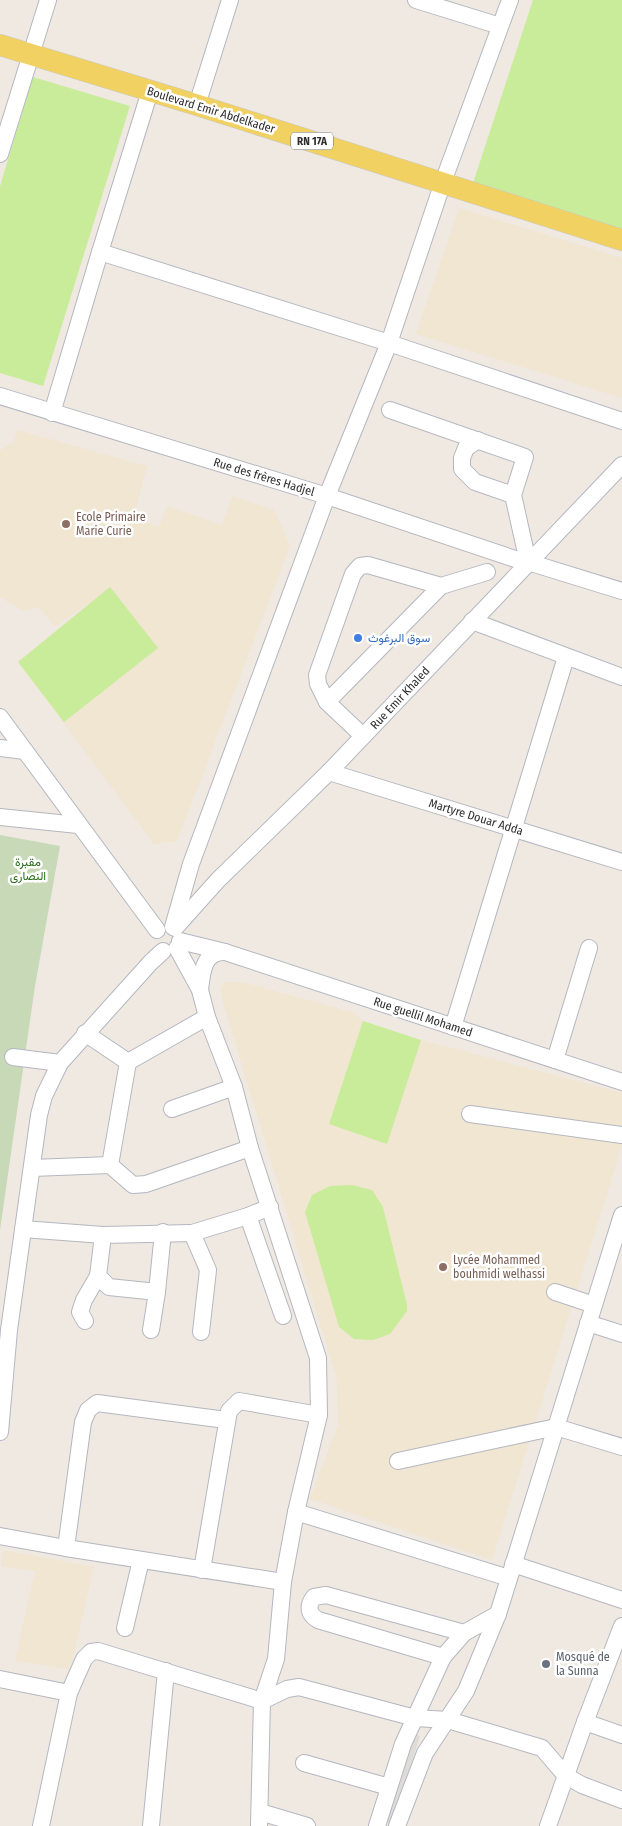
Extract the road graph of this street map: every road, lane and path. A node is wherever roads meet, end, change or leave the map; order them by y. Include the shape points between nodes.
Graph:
1 (48, 0) edge
2 (230, 0) edge
3 (416, 0) edge
4 (510, 0) edge
5 (500, 26) junction
6 (0, 45) edge
7 (31, 55) junction
8 (150, 91) junction
9 (197, 105) junction
10 (0, 154) edge
11 (443, 182) junction
12 (622, 240) edge
13 (100, 252) junction
14 (388, 343) junction
15 (0, 396) edge
16 (390, 410) dead end
17 (52, 413) junction
18 (622, 421) edge
19 (478, 440) junction
20 (622, 465) edge
21 (513, 495) junction
22 (327, 496) junction
23 (468, 542) junction
24 (528, 562) junction
25 (487, 572) junction
26 (441, 586) junction
27 (622, 591) edge
28 (499, 593) junction
29 (472, 621) junction
30 (566, 657) junction
31 (622, 677) edge
32 (327, 702) junction
33 (0, 717) edge
34 (363, 736) junction
35 (0, 748) edge
36 (25, 751) junction
37 (329, 772) junction
38 (0, 817) edge
39 (78, 825) junction
40 (514, 829) junction
41 (622, 862) edge
42 (191, 864) junction
43 (218, 880) junction
44 (171, 937) junction
45 (588, 948) dead end
46 (225, 952) junction
47 (200, 990) junction
48 (207, 1017) junction
49 (453, 1027) junction
50 (86, 1033) junction
51 (14, 1057) dead end
52 (555, 1060) junction
53 (128, 1062) junction
54 (60, 1063) junction
55 (622, 1082) edge
56 (234, 1087) junction
57 (172, 1109) dead end
58 (470, 1114) dead end
59 (622, 1135) edge
60 (250, 1148) junction
61 (110, 1165) junction
62 (32, 1168) junction
63 (270, 1207) junction
64 (622, 1215) edge
65 (248, 1216) junction
66 (23, 1229) junction
67 (163, 1232) junction
68 (192, 1233) junction
69 (103, 1234) junction
70 (98, 1276) junction
71 (157, 1292) junction
72 (555, 1292) dead end
73 (594, 1305) junction
74 (283, 1316) dead end
75 (85, 1320) dead end
76 (588, 1323) junction
77 (4, 1329) edge
78 (151, 1330) dead end
79 (201, 1332) dead end
80 (622, 1334) edge
81 (1, 1397) edge
82 (319, 1415) junction
83 (226, 1420) junction
84 (556, 1427) junction
85 (0, 1432) edge
86 (622, 1448) edge
87 (398, 1461) dead end
88 (296, 1512) junction
89 (0, 1536) edge
90 (66, 1548) junction
91 (141, 1560) junction
92 (202, 1570) junction
93 (511, 1571) junction
94 (283, 1582) junction
95 (622, 1600) edge
96 (498, 1614) junction
97 (622, 1626) edge
98 (125, 1628) dead end
99 (464, 1633) junction
100 (443, 1658) junction
101 (166, 1671) junction
102 (0, 1679) edge
103 (69, 1693) junction
104 (262, 1701) junction
105 (415, 1718) junction
106 (448, 1720) junction
107 (585, 1722) junction
108 (622, 1735) edge
109 (304, 1763) dead end
110 (566, 1776) junction
111 (389, 1788) junction
112 (622, 1800) edge
113 (259, 1819) edge
114 (41, 1826) edge
115 (151, 1826) edge
116 (306, 1826) edge
117 (377, 1826) edge
118 (397, 1826) edge
119 (548, 1826) edge

1 - 7 street
2 - 9 street
3 - 5 street
4 - 5 street
5 - 11 street
6 - 7 main road, Boulevard Emir Abdelkader / RN 17A
7 - 8 main road, Boulevard Emir Abdelkader / RN 17A
7 - 10 street
8 - 9 main road, Boulevard Emir Abdelkader / RN 17A
8 - 13 street
9 - 11 main road, Boulevard Emir Abdelkader / RN 17A
11 - 12 main road, Boulevard Emir Abdelkader / RN 17A
11 - 14 street
13 - 14 street
13 - 17 street
14 - 18 street
14 - 22 street
15 - 17 street, Rue des frères Hadjel
16 - 19 street
17 - 22 street, Rue des frères Hadjel
19 - 21 street via 525,457
19 - 21 street via 466,448 462,469 475,482
20 - 24 street, Rue Emir Khaled
21 - 24 street
22 - 23 street, Rue des frères Hadjel
22 - 42 street
23 - 24 street, Rue des frères Hadjel
23 - 25 street
24 - 27 street, Rue des frères Hadjel
24 - 28 street, Rue Emir Khaled
25 - 26 street
25 - 28 street
26 - 32 street
26 - 32 street via 368,565 360,566 353,574 317,675
28 - 29 street, Rue Emir Khaled
29 - 30 street
29 - 34 street, Rue Emir Khaled
30 - 31 street
30 - 40 street
32 - 34 street
33 - 36 street
34 - 37 street, Rue Emir Khaled
35 - 36 street
36 - 39 street
37 - 40 street, Martyre Douar Adda
37 - 43 street, Rue Emir Khaled
38 - 39 street
39 - 44 street
40 - 41 street, Martyre Douar Adda
40 - 49 street
42 - 43 street via 206,881
42 - 44 street
43 - 44 street, Rue Emir Khaled
44 - 46 street, Rue guellil Mohamed
44 - 47 street
44 - 50 street, Rue Emir Khaled
45 - 52 street
46 - 47 street via 206,960 202,967
46 - 49 street, Rue guellil Mohamed
47 - 48 street
48 - 53 street
48 - 56 street
49 - 52 street, Rue guellil Mohamed
50 - 53 street
50 - 54 street, Rue Emir Khaled
51 - 54 street
52 - 55 street, Rue guellil Mohamed
53 - 61 street
54 - 62 street, Rue Emir Khaled via 44,1096
56 - 57 street
56 - 60 street
58 - 59 street
60 - 61 street via 146,1184 134,1185
60 - 63 street
61 - 62 street
62 - 66 street, Rue Emir Khaled
63 - 65 street
63 - 82 street via 318,1358
64 - 73 street
65 - 68 street
65 - 74 street
66 - 69 street
66 - 77 street, Rue Emir Khaled
67 - 68 street
67 - 69 street
67 - 71 street
68 - 79 street via 208,1270
69 - 70 street
70 - 71 street via 109,1287
70 - 75 street via 80,1312
71 - 78 street
72 - 73 street
73 - 76 street
76 - 80 street
76 - 84 street
77 - 81 street, Rue Emir Khaled
81 - 85 street, Rue Emir Khaled
82 - 83 street via 239,1401 229,1411
82 - 88 street
83 - 90 street via 97,1404 88,1410
83 - 92 street
84 - 86 street
84 - 87 street
84 - 93 street
88 - 93 street
88 - 94 street
89 - 90 street
90 - 91 street
91 - 92 street
91 - 98 street
92 - 94 street
93 - 95 street
93 - 96 street
94 - 104 street via 276,1659
96 - 99 street
96 - 106 street via 471,1681
97 - 107 street
99 - 100 street
99 - 100 street via 326,1596 320,1595 310,1601 310,1613 318,1620
100 - 105 street
101 - 103 street via 98,1651 91,1652 84,1659
101 - 104 street
101 - 115 street
102 - 103 street
103 - 114 street
104 - 105 street via 299,1687
104 - 113 street
105 - 106 street
105 - 111 street
106 - 110 street via 542,1748
106 - 118 street via 425,1753
107 - 108 street
107 - 110 street
109 - 111 street
110 - 112 street
110 - 119 street
111 - 117 street
113 - 116 street

